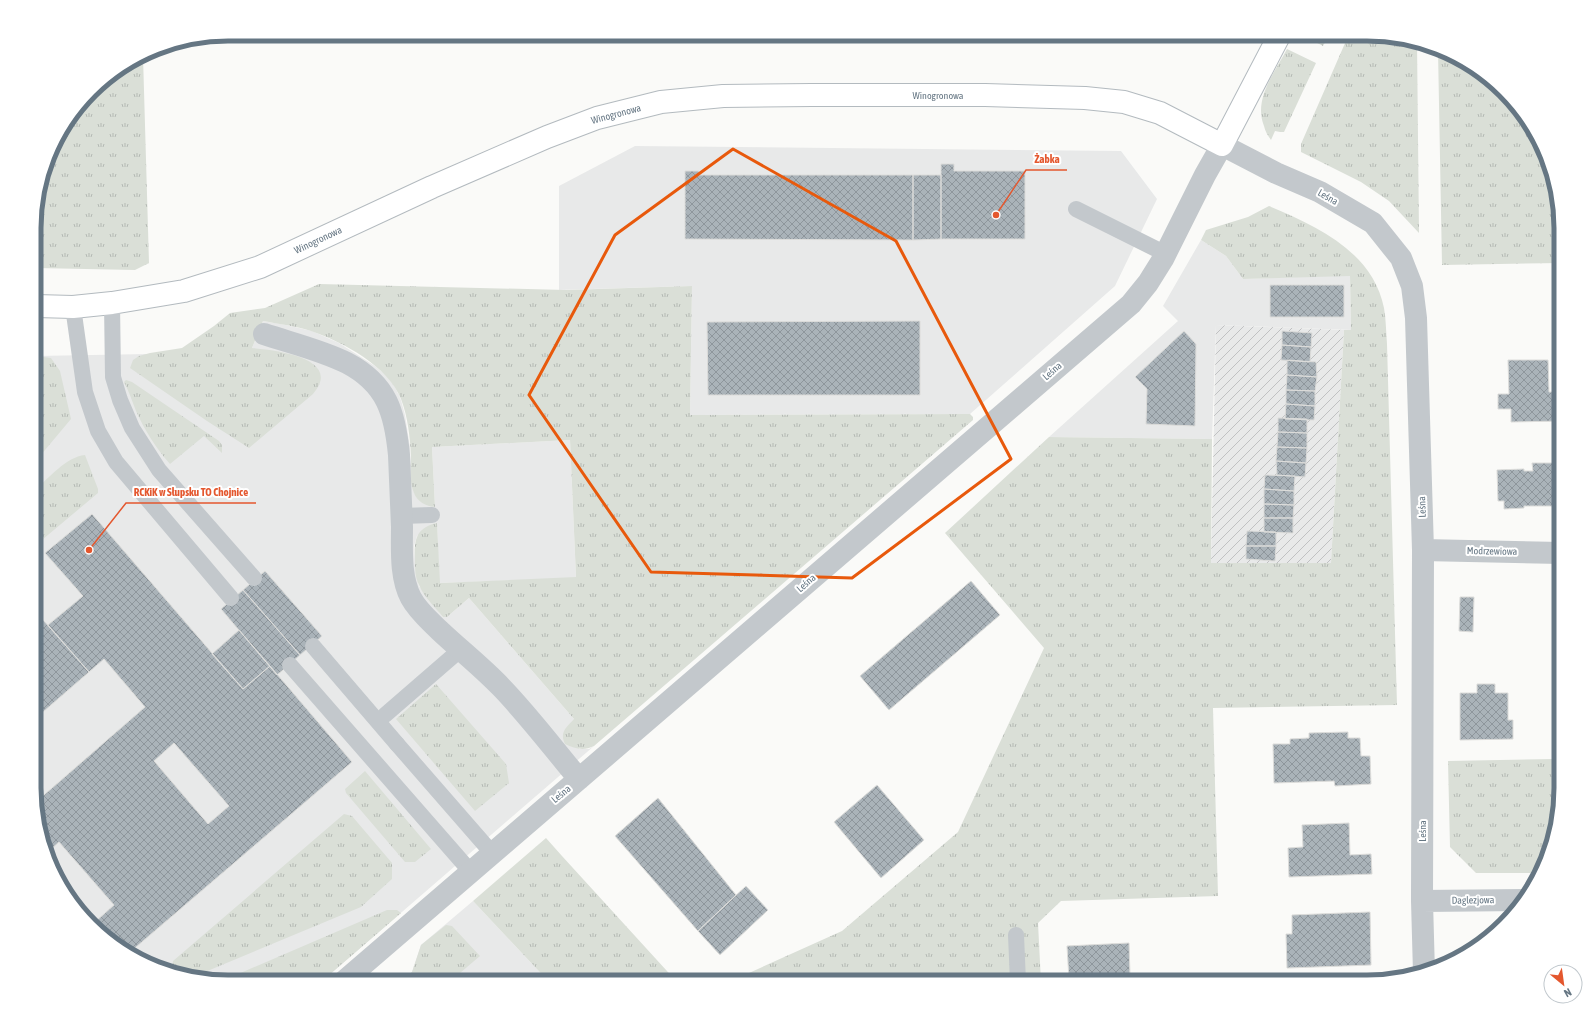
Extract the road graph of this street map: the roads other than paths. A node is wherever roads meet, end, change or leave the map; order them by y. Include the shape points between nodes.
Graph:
1 (1276, 41) edge
2 (1222, 145) junction
3 (1076, 209) dead end
4 (1166, 254) junction
5 (112, 303) junction
6 (41, 306) edge
7 (73, 307) junction
8 (264, 334) dead end
9 (432, 515) dead end
10 (401, 516) junction
11 (1423, 550) junction
12 (1554, 553) edge
13 (254, 578) dead end
14 (230, 598) dead end
15 (312, 646) dead end
16 (460, 650) junction
17 (290, 665) dead end
18 (386, 715) dead end
19 (579, 779) junction
20 (492, 853) junction
21 (471, 872) junction
22 (1517, 900) edge
23 (1422, 901) junction
24 (1016, 935) dead end
25 (1424, 966) edge
26 (351, 975) edge
27 (1018, 975) edge

1 - 2 street, Leśna
2 - 4 street, Leśna
2 - 5 street, Winogronowa via 1160,113 1124,102 1085,98 812,95 723,96 661,102 597,118 547,137 260,267 184,291
2 - 11 street, Leśna via 1320,192 1373,223 1401,258 1412,286 1416,318
3 - 4 lane
4 - 19 street, Leśna via 1131,304
5 - 7 street, Winogronowa
5 - 13 lane via 112,370 117,392 132,428 159,470
6 - 7 street, Winogronowa
7 - 14 lane via 85,392 98,431 109,453
8 - 10 street via 347,363 380,390 389,406 397,430
9 - 10 lane
10 - 16 street via 404,577 410,598 423,615
11 - 12 street, Modrzewiowa
11 - 23 street, Leśna
15 - 20 lane, bridge
16 - 18 lane
16 - 19 street via 502,687
17 - 21 lane via 359,737
19 - 20 street, Leśna
20 - 21 street, Leśna
21 - 26 street, Leśna
22 - 23 street, Daglezjowa
23 - 25 street, Leśna
24 - 27 lane

